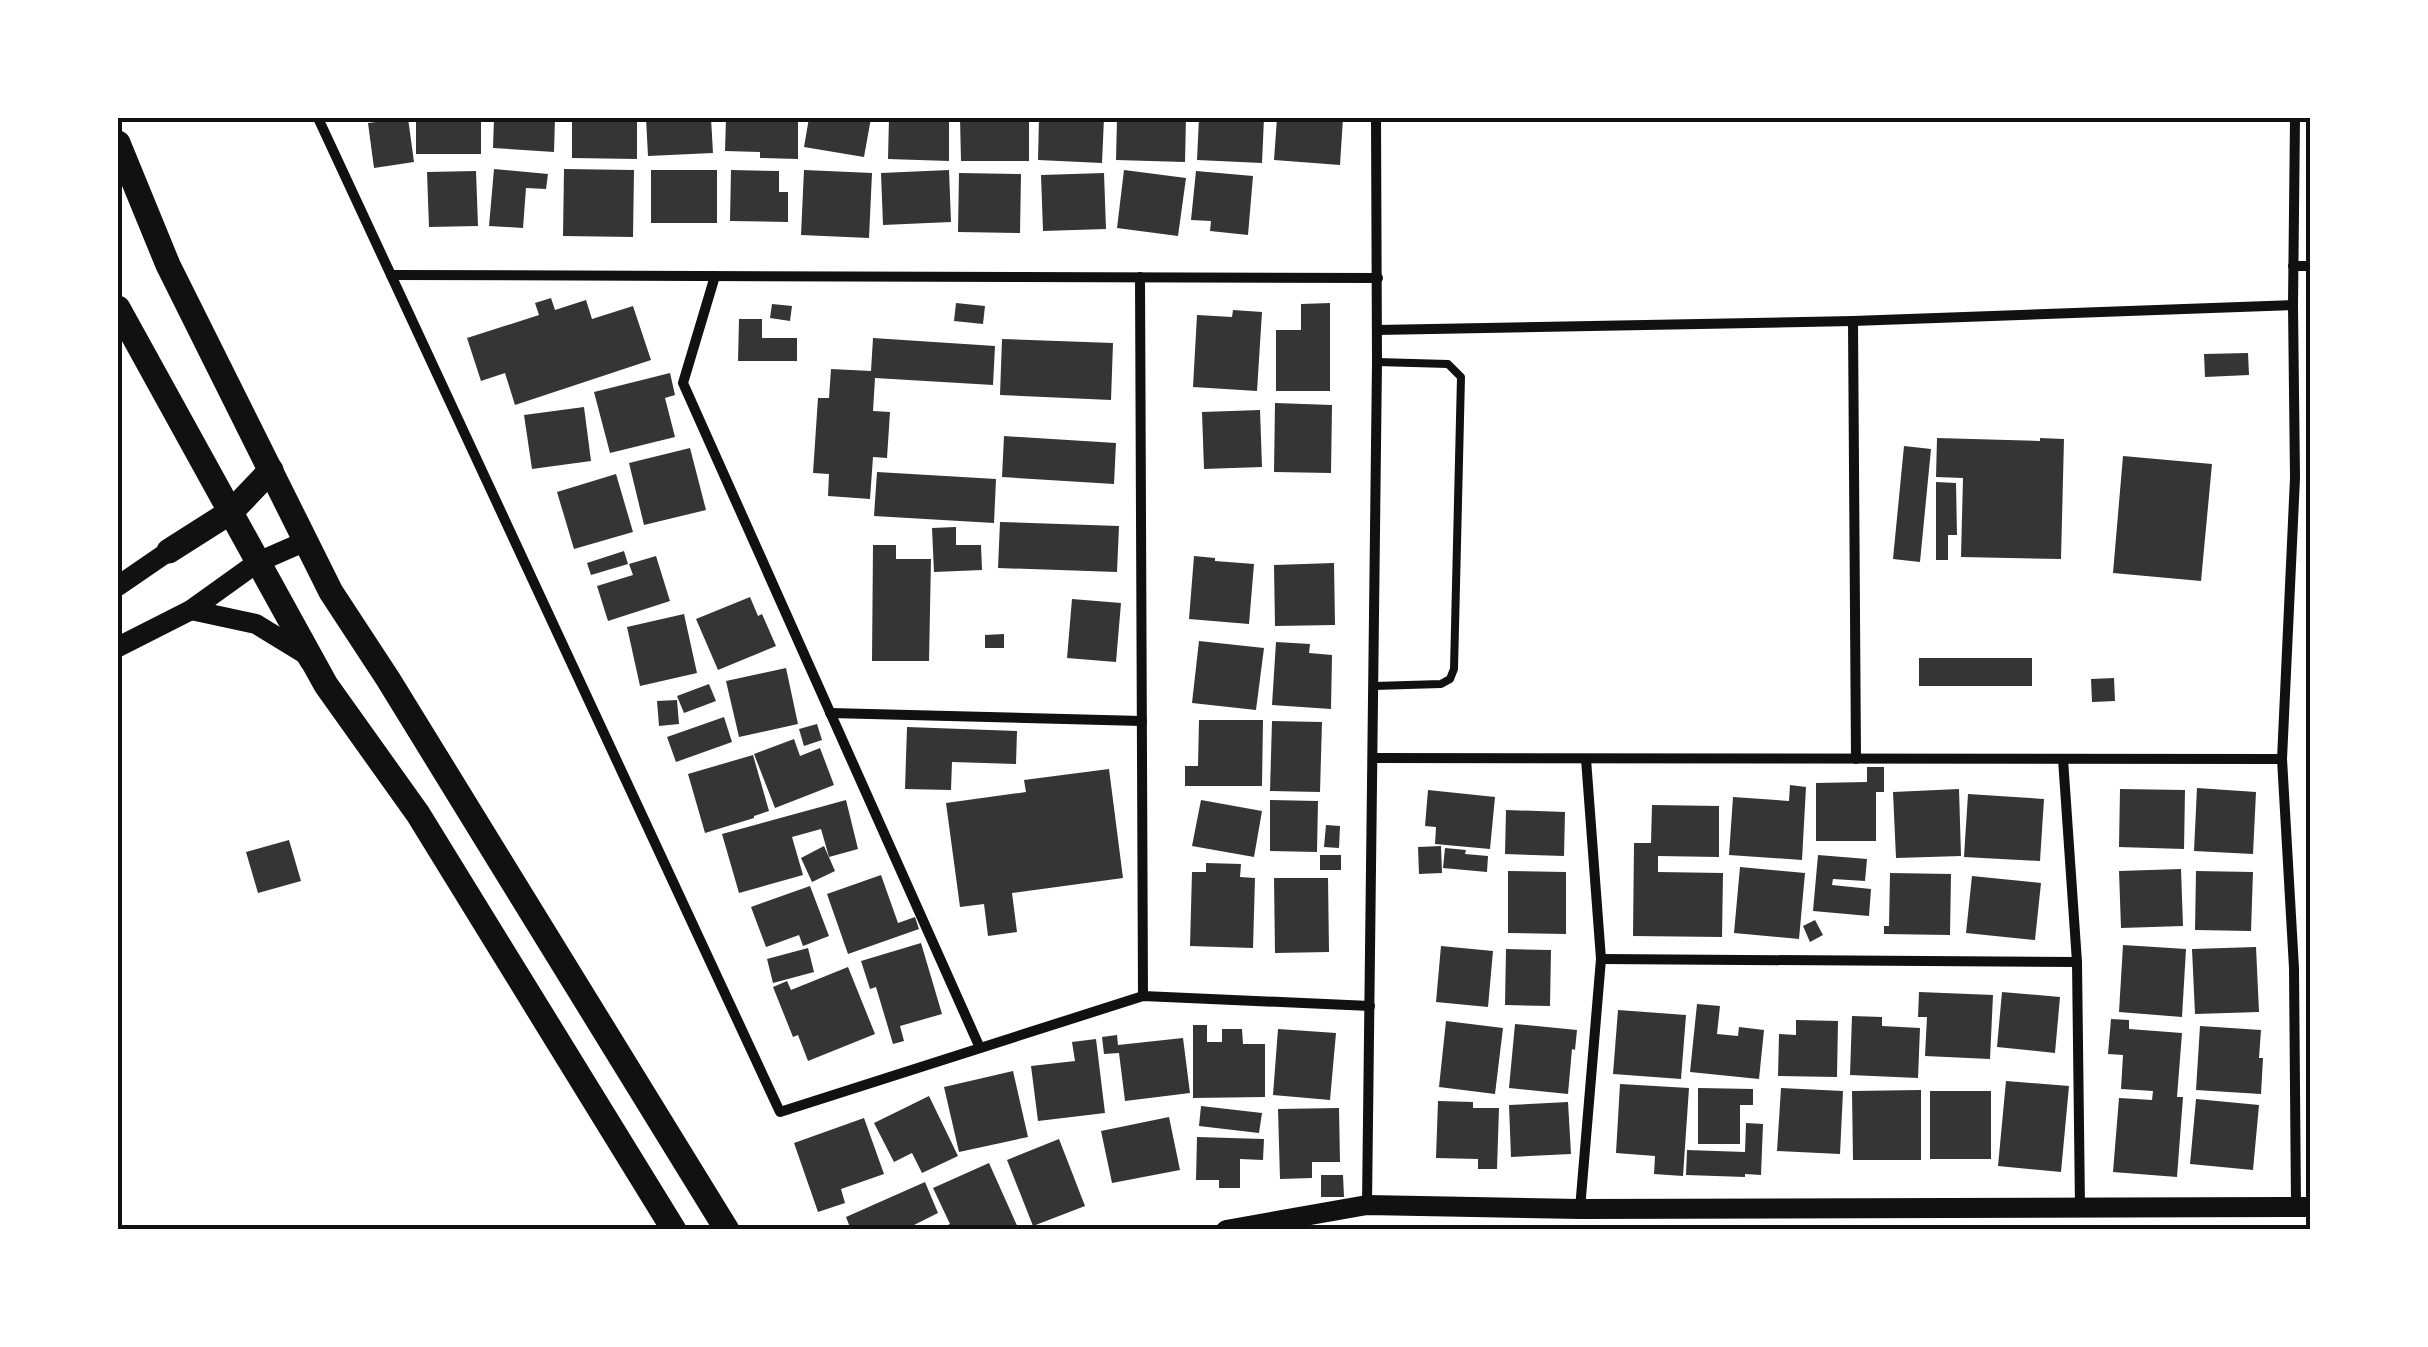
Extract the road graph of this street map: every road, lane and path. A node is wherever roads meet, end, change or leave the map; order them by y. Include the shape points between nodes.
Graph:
1 (318, 118) edge
2 (1376, 118) edge
3 (2294, 118) edge
4 (118, 143) edge
5 (2293, 266) junction
6 (2310, 266) edge
7 (392, 275) junction
8 (714, 276) junction
9 (1140, 277) junction
10 (1378, 278) junction
11 (2293, 305) junction
12 (118, 308) edge
13 (1854, 322) junction
14 (1377, 330) junction
15 (1377, 362) junction
16 (270, 470) junction
17 (2295, 478) junction
18 (2310, 478) edge
19 (232, 511) junction
20 (306, 541) junction
21 (169, 551) joint
22 (258, 562) junction
23 (118, 586) edge
24 (191, 610) junction
25 (118, 647) edge
26 (326, 685) junction
27 (1374, 686) junction
28 (830, 713) junction
29 (1142, 721) junction
30 (1373, 758) junction
31 (1586, 758) junction
32 (1856, 759) junction
33 (2063, 759) junction
34 (2282, 759) junction
35 (1601, 960) junction
36 (2077, 962) junction
37 (2294, 968) junction
38 (2310, 968) edge
39 (1144, 996) junction
40 (1370, 1006) junction
41 (980, 1048) junction
42 (1367, 1204) junction
43 (2303, 1207) edge
44 (1580, 1209) junction
45 (2080, 1209) junction
46 (674, 1230) edge
47 (726, 1230) edge
48 (1226, 1230) edge

1 - 7 street
2 - 10 street
3 - 5 street
4 - 16 main road via 168,265
5 - 6 street
5 - 11 street
7 - 8 street
7 - 41 street via 780,1112
8 - 9 street
8 - 28 street via 683,383
9 - 10 street
9 - 29 street
10 - 14 street
11 - 13 street
11 - 17 street
12 - 19 main road
13 - 14 street
13 - 32 street
14 - 15 street
15 - 27 street
15 - 27 lane via 1448,364 1460,377 1454,669 1441,684
16 - 19 main road
16 - 20 main road
17 - 18 street
17 - 34 street
19 - 21 main road
19 - 22 main road
20 - 22 main road
20 - 47 main road via 331,592
21 - 23 main road
22 - 24 main road
22 - 26 main road
24 - 25 main road
24 - 26 main road via 256,624 304,654
26 - 46 main road via 418,814
27 - 30 street
28 - 29 street
28 - 41 street
29 - 39 street
30 - 31 street
30 - 40 street
31 - 32 street
31 - 35 street
32 - 33 street
33 - 34 street
33 - 36 street
34 - 37 street
35 - 36 street
35 - 44 street
36 - 45 street
37 - 38 street
37 - 43 street
39 - 40 street
39 - 41 street
40 - 42 street
42 - 44 main road
42 - 48 main road
43 - 45 main road
44 - 45 main road

